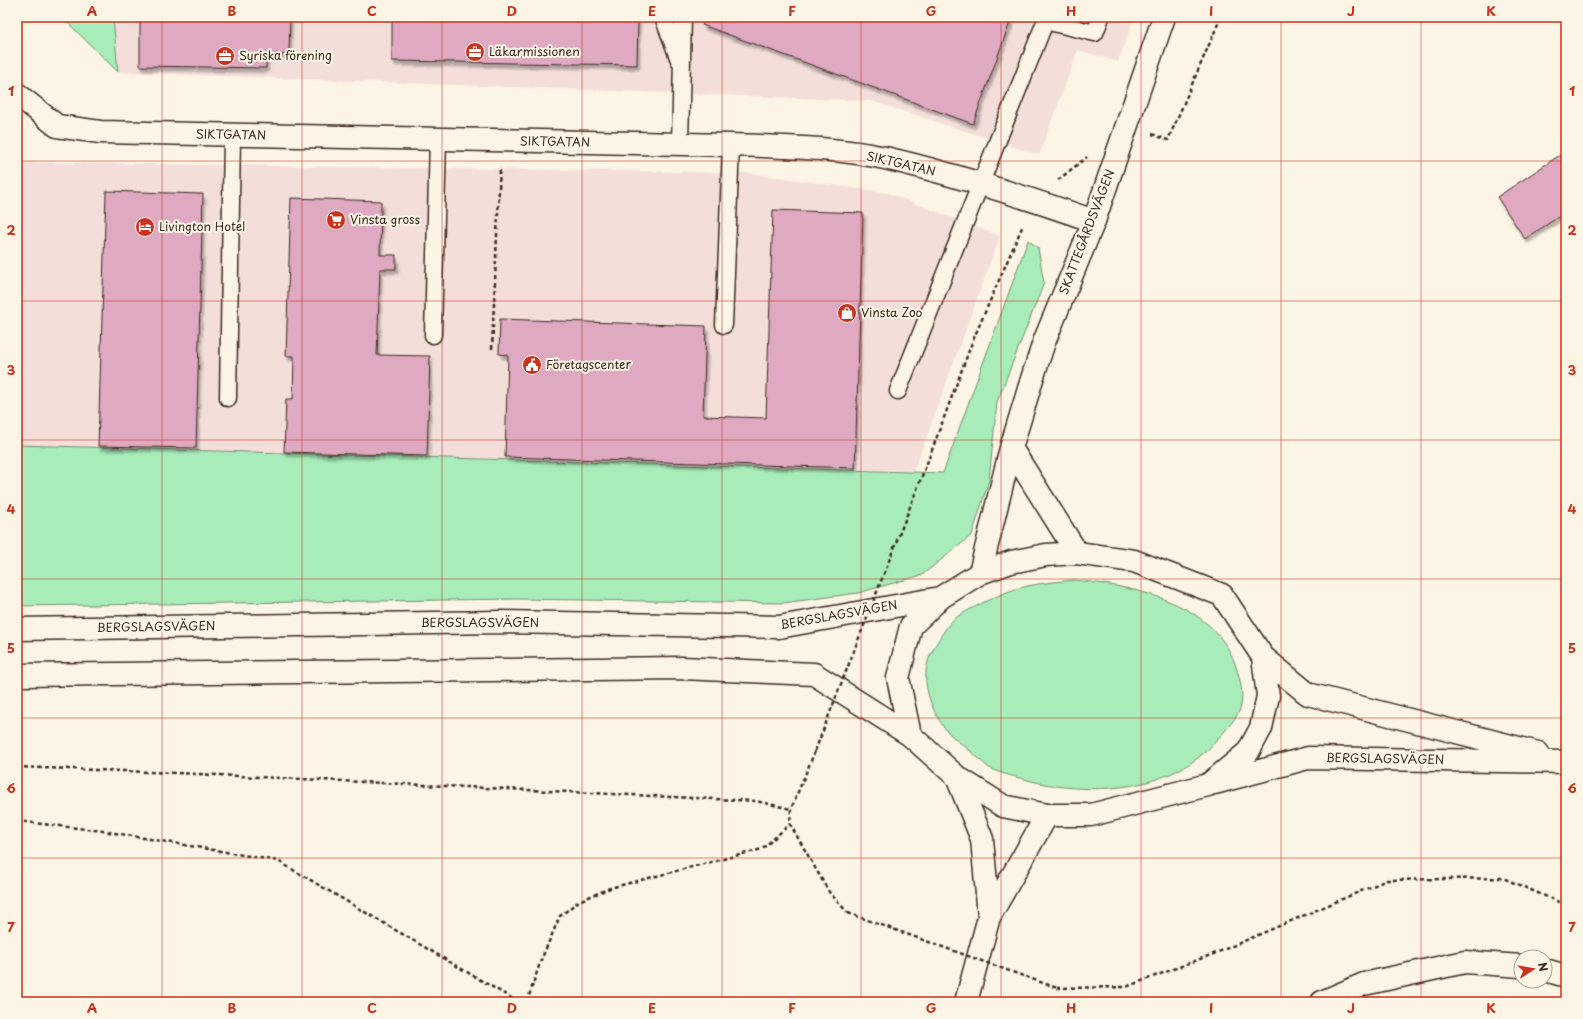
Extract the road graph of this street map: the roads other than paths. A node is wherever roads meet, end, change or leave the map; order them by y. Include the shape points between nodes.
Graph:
1 (663, 17) edge
2 (683, 17) edge
3 (1100, 17) edge
4 (1164, 17) edge
5 (1046, 19) edge
6 (682, 69) junction
7 (17, 94) edge
8 (232, 135) junction
9 (438, 139) junction
10 (680, 144) junction
11 (731, 145) junction
12 (981, 185) junction
13 (1094, 221) junction
14 (724, 324) dead end
15 (433, 335) dead end
16 (898, 390) dead end
17 (228, 398) dead end
18 (1012, 448) junction
19 (1077, 553) junction
20 (980, 573) junction
21 (940, 598) junction
22 (17, 629) edge
23 (1263, 656) junction
24 (17, 675) edge
25 (910, 735) junction
26 (1566, 761) edge
27 (957, 777) junction
28 (1208, 785) junction
29 (1047, 815) junction
30 (989, 917) junction
31 (1513, 965) edge
32 (1553, 972) edge
33 (1566, 976) edge
34 (966, 1002) edge
35 (1322, 1002) edge

1 - 6 lane
2 - 6 lane
3 - 5 lane via 1095,33
4 - 13 main road, SKATTEGÅRDSVÄGEN
5 - 12 lane
6 - 10 lane
7 - 8 main road, SIKTGATAN via 57,126 100,132
8 - 9 main road, SIKTGATAN
8 - 17 lane
9 - 10 main road, SIKTGATAN
9 - 15 lane
10 - 11 main road, SIKTGATAN
11 - 12 main road, SIKTGATAN via 817,149 884,158
11 - 14 lane
12 - 13 main road, SIKTGATAN
12 - 16 lane
13 - 18 main road, SKATTEGÅRDSVÄGEN via 1044,342
18 - 19 main road
18 - 20 main road, SKATTEGÅRDSVÄGEN
19 - 20 main road, BERGSLAGSVÄGEN via 1025,559
19 - 23 main road, BERGSLAGSVÄGEN via 1134,561 1222,594
20 - 21 main road, BERGSLAGSVÄGEN
21 - 22 main road, BERGSLAGSVÄGEN via 779,626 500,622
21 - 25 main road, BERGSLAGSVÄGEN via 911,626 898,678
23 - 26 main road, BERGSLAGSVÄGEN via 1308,694
23 - 28 main road, BERGSLAGSVÄGEN via 1268,696 1261,728 1248,752
24 - 25 main road, BERGSLAGSVÄGEN via 682,668 814,674
25 - 27 main road, BERGSLAGSVÄGEN
26 - 28 main road, BERGSLAGSVÄGEN via 1308,758
27 - 29 main road, BERGSLAGSVÄGEN via 1003,806
27 - 30 main road via 982,839
28 - 29 main road, BERGSLAGSVÄGEN via 1091,815
29 - 30 main road
30 - 34 main road
31 - 35 main road via 1465,962 1364,984
32 - 33 main road

